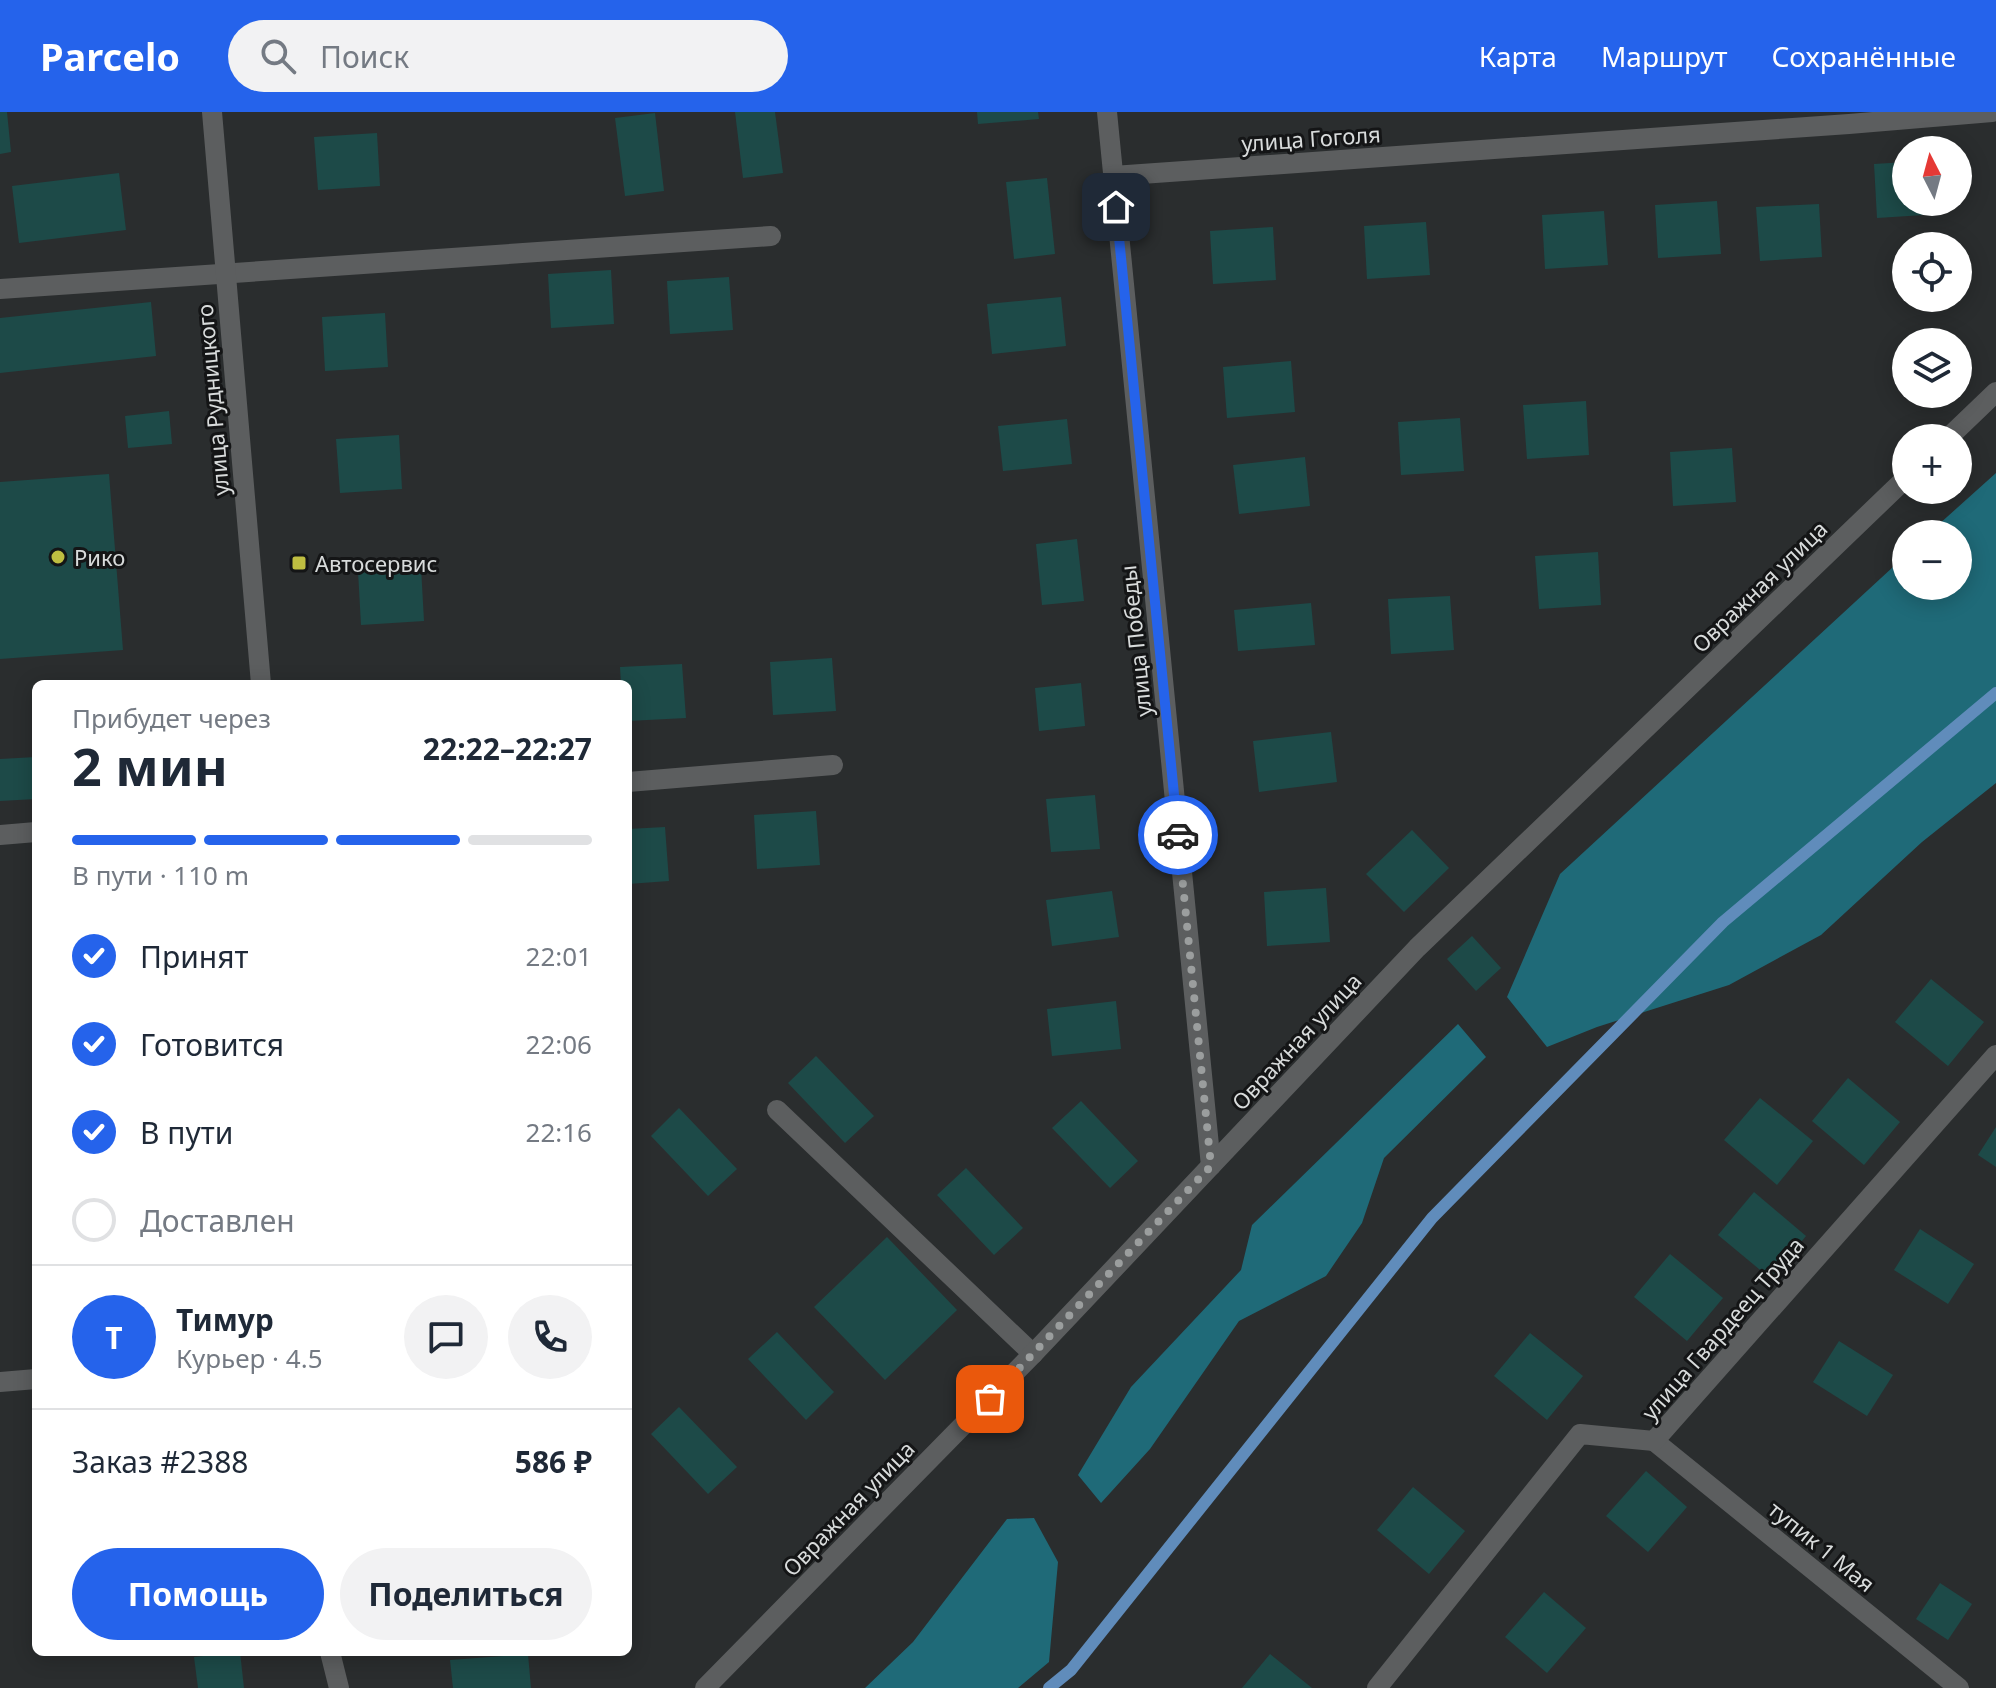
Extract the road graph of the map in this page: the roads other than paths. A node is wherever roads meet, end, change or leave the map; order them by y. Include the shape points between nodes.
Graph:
1 (212, 112) edge
2 (1107, 112) edge
3 (1992, 112) edge
4 (1113, 176) junction
5 (771, 236) dead end
6 (226, 273) junction
7 (0, 289) edge
8 (1996, 392) edge
9 (1963, 424) edge
10 (1892, 491) edge
11 (261, 680) edge
12 (833, 765) dead end
13 (632, 782) edge
14 (32, 832) edge
15 (0, 835) edge
16 (1996, 1055) edge
17 (777, 1110) dead end
18 (1211, 1166) junction
19 (1033, 1354) junction
20 (32, 1379) edge
21 (0, 1382) edge
22 (1654, 1441) junction
23 (331, 1656) edge
24 (339, 1688) edge
25 (705, 1688) edge
26 (1377, 1688) edge
27 (1959, 1688) edge

1 - 6 street, улица Рудницкого
2 - 4 street, улица Победы
3 - 4 street, улица Гоголя
4 - 18 street, улица Победы
5 - 6 street
6 - 7 street
6 - 11 street, улица Рудницкого
8 - 9 street
10 - 18 street, Овражная улица via 1417,948
12 - 13 street
14 - 15 street
16 - 22 street, улица Гвардеец Труда
17 - 19 street
18 - 19 street, Овражная улица
19 - 25 street, Овражная улица
20 - 21 street
22 - 26 street, улица Гвардеец Труда via 1580,1434
22 - 27 street, тупик 1 Мая
23 - 24 street

